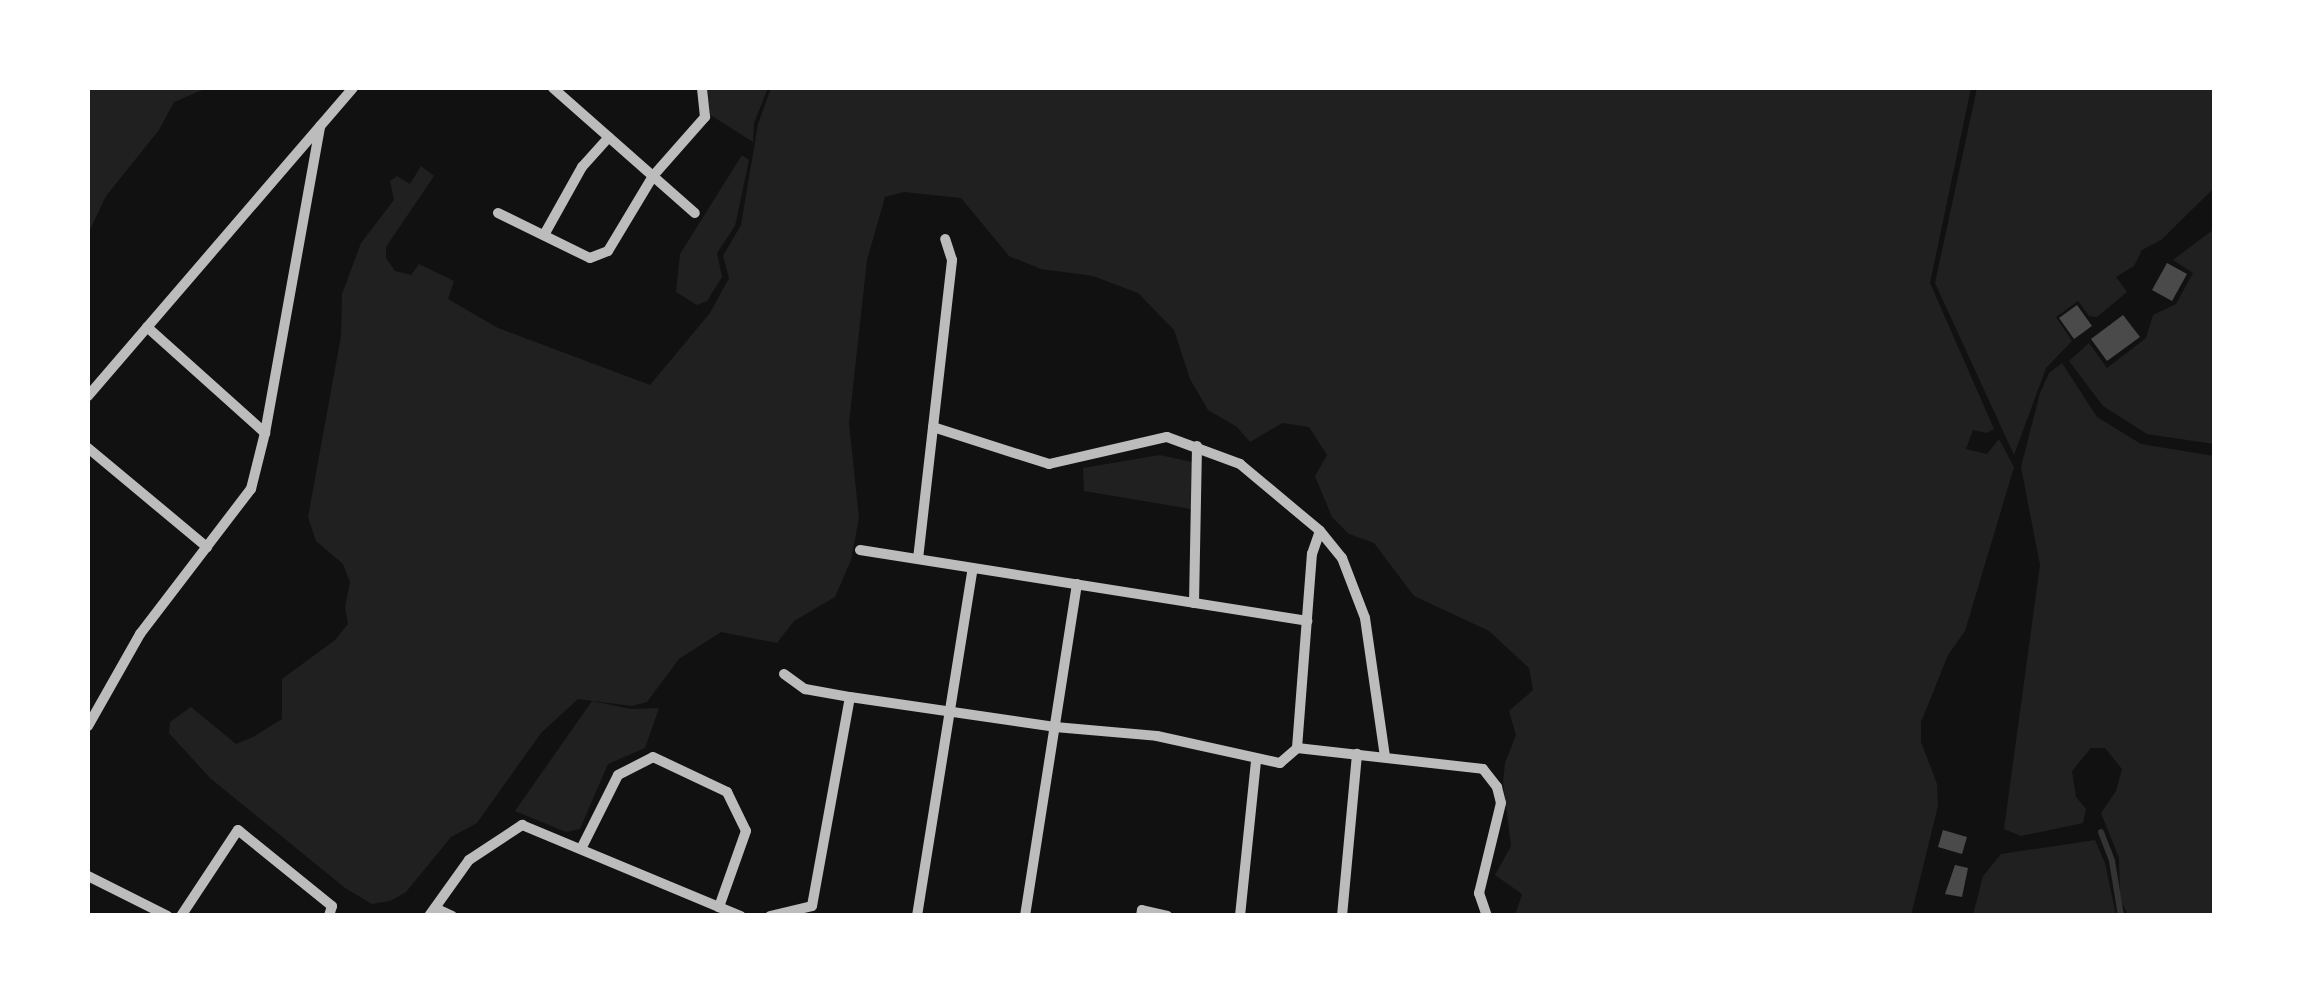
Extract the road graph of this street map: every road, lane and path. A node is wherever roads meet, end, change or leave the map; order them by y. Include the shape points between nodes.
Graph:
1 (352, 88) edge
2 (552, 88) edge
3 (702, 88) edge
4 (320, 126) junction
5 (608, 137) junction
6 (653, 176) junction
7 (498, 213) dead end
8 (695, 213) dead end
9 (544, 236) junction
10 (945, 239) dead end
11 (147, 327) junction
12 (88, 396) edge
13 (933, 426) junction
14 (266, 433) junction
15 (1198, 446) junction
16 (88, 448) edge
17 (1320, 531) junction
18 (207, 548) junction
19 (860, 550) dead end
20 (918, 559) junction
21 (973, 568) junction
22 (1077, 584) junction
23 (1194, 603) junction
24 (1307, 621) junction
25 (784, 674) dead end
26 (850, 696) junction
27 (950, 710) junction
28 (88, 726) edge
29 (1055, 727) junction
30 (1297, 748) junction
31 (1356, 754) junction
32 (1385, 756) junction
33 (1256, 760) junction
34 (582, 847) junction
35 (88, 876) edge
36 (719, 906) junction
37 (432, 912) edge
38 (168, 916) edge
39 (181, 916) edge
40 (329, 916) edge
41 (452, 916) edge
42 (741, 916) edge
43 (770, 916) edge
44 (918, 916) edge
45 (1025, 916) edge
46 (1141, 916) edge
47 (1168, 916) edge
48 (1240, 916) edge
49 (1342, 916) edge
50 (1486, 916) edge

1 - 4 street
2 - 5 street
3 - 6 street via 705,116
4 - 11 street
4 - 14 street
5 - 6 street
5 - 9 street via 582,168
6 - 8 street
6 - 9 street via 608,251 590,258
7 - 9 street
10 - 13 street via 952,260
11 - 12 street
11 - 14 street
13 - 15 street via 1049,464 1167,437
13 - 20 street
14 - 18 street via 251,489
15 - 17 street via 1240,464
15 - 23 street
16 - 18 street
17 - 24 street
17 - 32 street via 1342,558 1365,618
18 - 28 street via 140,634
19 - 20 street
20 - 21 street
21 - 22 street
21 - 27 street
22 - 23 street
22 - 29 street
23 - 24 street
24 - 30 street
25 - 26 street via 804,689
26 - 27 street
26 - 43 street via 812,906
27 - 29 street
27 - 44 street
29 - 33 street via 1157,736
29 - 45 street
30 - 31 street
30 - 33 street via 1280,763
31 - 32 street
31 - 49 street
32 - 50 street via 1483,769 1497,787 1501,803 1479,892
33 - 48 street
34 - 36 street
34 - 36 street via 618,775 654,757 727,792 746,831
34 - 37 street via 522,825 468,860
35 - 38 street
36 - 42 street
37 - 41 street
39 - 40 street via 238,830 332,906
46 - 47 street via 1142,910

